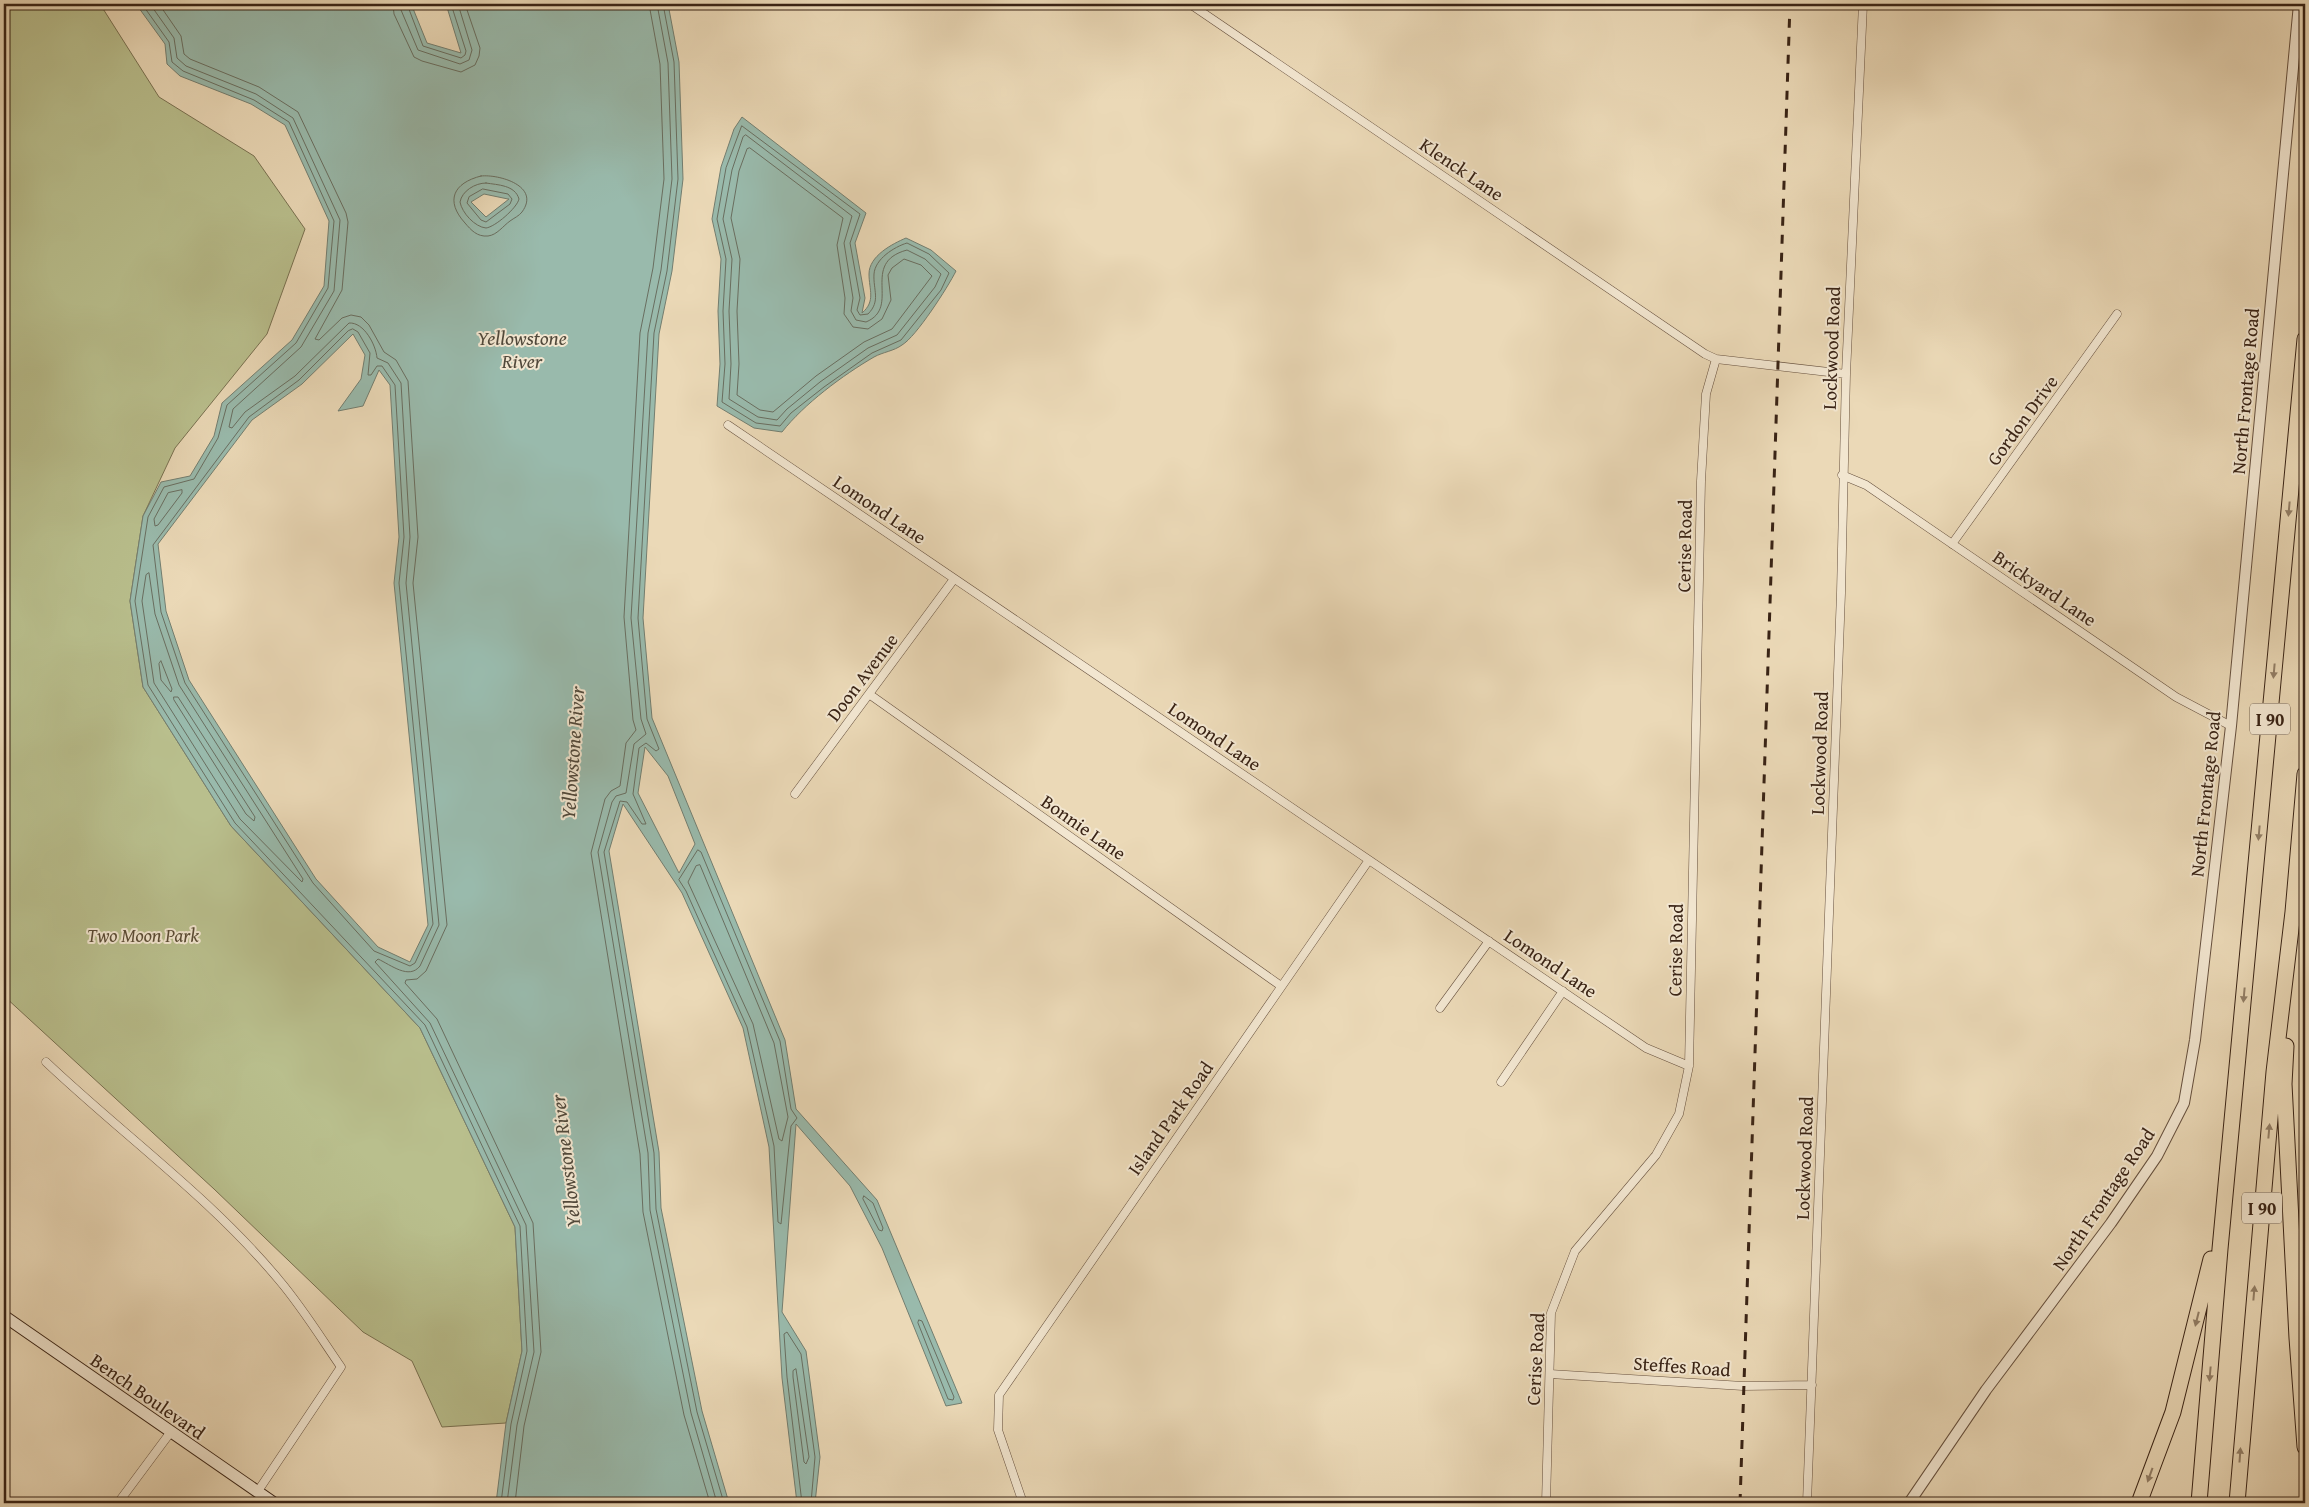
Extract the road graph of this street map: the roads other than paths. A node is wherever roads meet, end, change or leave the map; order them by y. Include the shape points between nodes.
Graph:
1 (1190, 4) edge
2 (1863, 4) edge
3 (2299, 4) edge
4 (2117, 314) dead end
5 (2305, 339) edge
6 (1716, 359) junction
7 (1846, 374) junction
8 (728, 425) dead end
9 (1842, 475) junction
10 (1952, 544) junction
11 (954, 579) junction
12 (869, 694) junction
13 (2231, 726) junction
14 (2305, 774) edge
15 (795, 794) dead end
16 (1369, 860) junction
17 (2293, 912) junction
18 (1489, 941) junction
19 (1281, 986) junction
20 (1563, 991) junction
21 (1440, 1008) dead end
22 (46, 1062) dead end
23 (1689, 1066) junction
24 (1501, 1082) dead end
25 (2234, 1099) junction
26 (4, 1316) edge
27 (1550, 1374) junction
28 (1812, 1385) junction
29 (170, 1433) junction
30 (2305, 1447) edge
31 (258, 1491) junction
32 (118, 1503) edge
33 (274, 1503) edge
34 (1023, 1503) edge
35 (1546, 1503) edge
36 (1807, 1503) edge
37 (1909, 1503) edge
38 (2139, 1503) edge
39 (2198, 1503) edge
40 (2237, 1503) edge

1 - 6 street, Klenck Lane
2 - 7 street, Lockwood Road
3 - 13 street, North Frontage Road
4 - 10 street, Gordon Drive
5 -> 25 highway, I 90
6 - 7 street
6 - 23 street, Cerise Road via 1706,394 1701,482
7 - 9 street, Lockwood Road
8 - 11 street, Lomond Lane
9 - 10 street, Brickyard Lane via 1866,485
9 - 28 street, Lockwood Road via 1841,592
10 - 13 street, Brickyard Lane via 2176,697
11 - 12 street, Doon Avenue
11 - 16 street, Lomond Lane
12 - 15 street, Doon Avenue
12 - 19 street, Bonnie Lane
13 - 37 street, North Frontage Road via 2195,1040 2184,1103 2157,1156 2132,1193 1986,1390
14 - 17 highway, I 90
16 - 18 street, Lomond Lane
16 - 19 street, Island Park Road
17 - 30 highway via 2284,1084
40 -> 17 highway, I 90 via 2274,1072
18 - 20 street, Lomond Lane
18 - 21 street
19 - 34 street, Island Park Road via 999,1395 998,1430
20 - 23 street, Lomond Lane via 1646,1048
20 - 24 street
22 - 31 street via 238,1234 280,1281 341,1367
23 - 27 street, Cerise Road via 1679,1114 1656,1155 1575,1251 1552,1313
25 -> 38 highway via 2209,1270 2173,1412
25 -> 39 highway, I 90
26 - 29 main road, Bench Boulevard
27 - 28 street, Steffes Road via 1743,1386
27 - 35 street, Cerise Road
28 - 36 street, Lockwood Road
29 - 31 main road, Bench Boulevard
29 - 32 street
31 - 33 main road, Bench Boulevard

